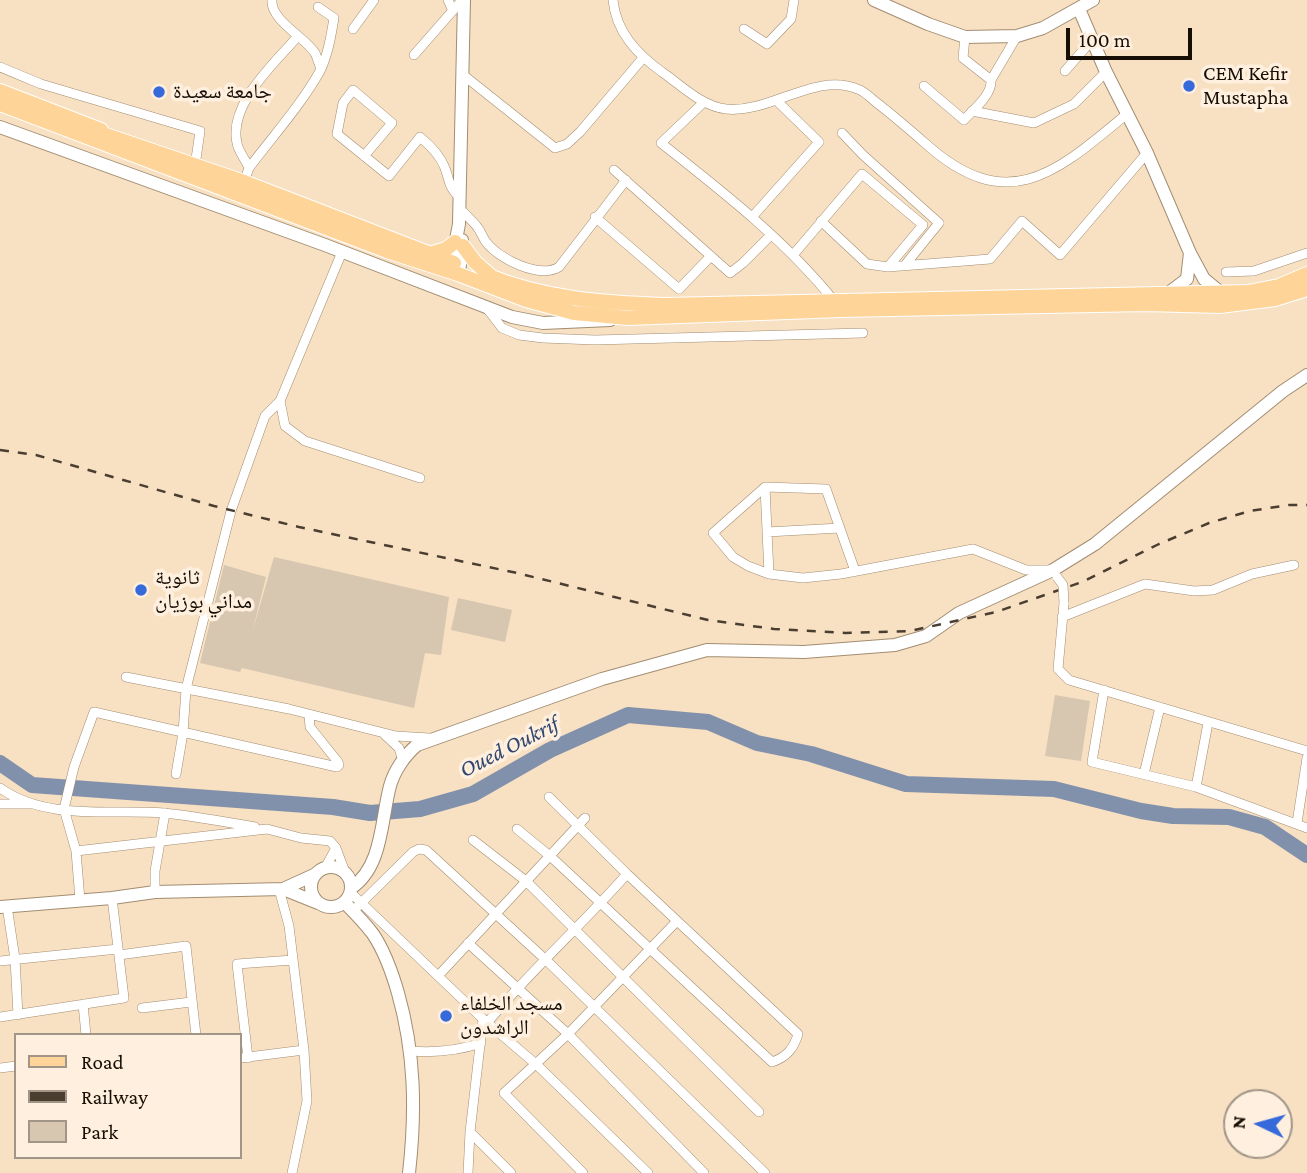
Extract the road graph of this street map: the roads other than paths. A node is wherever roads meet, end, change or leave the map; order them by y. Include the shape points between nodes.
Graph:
1 (272, 0) edge
2 (374, 0) edge
3 (448, 0) edge
4 (463, 0) edge
5 (612, 0) edge
6 (794, 0) edge
7 (874, 0) edge
8 (1093, 0) edge
9 (318, 7) dead end
10 (1079, 9) junction
11 (453, 11) junction
12 (353, 29) dead end
13 (744, 29) dead end
14 (298, 36) junction
15 (1017, 36) junction
16 (965, 37) junction
17 (1092, 40) junction
18 (414, 55) dead end
19 (643, 58) junction
20 (0, 67) edge
21 (321, 69) junction
22 (1065, 71) dead end
23 (1107, 72) junction
24 (463, 74) junction
25 (991, 80) junction
26 (924, 86) dead end
27 (0, 91) edge
28 (0, 98) edge
29 (777, 100) junction
30 (704, 102) junction
31 (0, 104) edge
32 (0, 110) edge
33 (972, 111) junction
34 (1128, 113) junction
35 (0, 127) edge
36 (842, 133) dead end
37 (1147, 153) junction
38 (150, 156) junction
39 (364, 156) junction
40 (195, 166) junction
41 (249, 168) junction
42 (614, 170) dead end
43 (626, 180) junction
44 (244, 183) junction
45 (459, 203) junction
46 (753, 216) junction
47 (595, 217) junction
48 (821, 222) junction
49 (771, 235) junction
50 (459, 244) junction
51 (342, 252) junction
52 (1307, 253) edge
53 (430, 254) junction
54 (793, 255) junction
55 (711, 256) junction
56 (905, 265) junction
57 (888, 267) junction
58 (455, 268) junction
59 (1226, 272) dead end
60 (1307, 274) edge
61 (493, 278) junction
62 (1307, 289) edge
63 (1194, 290) junction
64 (542, 293) junction
65 (526, 300) junction
66 (830, 305) junction
67 (486, 307) junction
68 (501, 313) junction
69 (684, 316) junction
70 (628, 318) junction
71 (863, 332) dead end
72 (683, 336) junction
73 (1307, 375) edge
74 (280, 401) junction
75 (420, 478) dead end
76 (765, 487) junction
77 (840, 527) junction
78 (767, 532) junction
79 (1294, 565) dead end
80 (855, 571) junction
81 (769, 574) junction
82 (1055, 574) junction
83 (1062, 617) junction
84 (126, 677) dead end
85 (186, 689) junction
86 (1104, 690) junction
87 (1160, 707) junction
88 (309, 715) junction
89 (1208, 723) junction
90 (380, 732) junction
91 (183, 733) junction
92 (430, 738) junction
93 (1307, 751) edge
94 (1307, 758) edge
95 (402, 761) junction
96 (176, 774) dead end
97 (1144, 774) junction
98 (1196, 787) junction
99 (0, 788) edge
100 (549, 797) dead end
101 (30, 803) junction
102 (0, 804) edge
103 (64, 809) junction
104 (165, 813) junction
105 (581, 821) junction
106 (1297, 823) junction
107 (1307, 828) edge
108 (267, 829) junction
109 (517, 829) dead end
110 (473, 840) dead end
111 (160, 843) junction
112 (336, 848) junction
113 (76, 851) junction
114 (550, 856) junction
115 (370, 863) junction
116 (320, 871) junction
117 (345, 873) junction
118 (627, 874) junction
119 (526, 881) junction
120 (281, 889) junction
121 (155, 892) junction
122 (112, 898) junction
123 (352, 899) junction
124 (80, 900) junction
125 (320, 904) junction
126 (601, 904) junction
127 (4, 906) edge
128 (495, 914) junction
129 (677, 921) junction
130 (574, 929) junction
131 (468, 943) junction
132 (650, 949) junction
133 (118, 952) junction
134 (15, 959) junction
135 (293, 960) junction
136 (546, 960) junction
137 (0, 961) edge
138 (438, 976) junction
139 (624, 977) junction
140 (517, 987) junction
141 (191, 1002) junction
142 (83, 1004) junction
143 (594, 1007) junction
144 (142, 1008) dead end
145 (18, 1015) junction
146 (0, 1017) edge
147 (485, 1021) junction
148 (86, 1033) edge
149 (196, 1033) edge
150 (568, 1034) junction
151 (481, 1043) junction
152 (304, 1051) junction
153 (411, 1051) junction
154 (244, 1058) edge
155 (537, 1065) junction
156 (759, 1112) dead end
157 (470, 1132) junction
158 (292, 1173) edge
159 (409, 1173) edge
160 (468, 1173) edge
161 (511, 1173) edge
162 (583, 1173) edge
163 (648, 1173) edge
164 (704, 1173) edge
165 (765, 1173) edge

1 - 14 street via 272,7
2 - 12 street
3 - 11 street
4 - 11 street
4 - 24 street
5 - 19 street via 626,38
6 - 13 street via 791,19 767,44
7 - 16 street
8 - 10 street
9 - 21 street via 334,18
10 - 15 street
10 - 17 street
11 - 18 street
14 - 21 street via 314,52
14 - 41 street via 244,100 237,143
15 - 16 street
15 - 25 street
16 - 25 street via 963,58
17 - 22 street
17 - 23 street
19 - 24 street via 580,132 555,148
19 - 30 street
20 - 40 street via 41,84 200,131
21 - 41 street
23 - 33 street via 1074,104 1034,123
23 - 34 street
24 - 45 street
25 - 33 street via 991,87
26 - 33 street via 964,120
27 - 38 main road
28 - 38 main road
29 - 30 street via 751,109 724,109
29 - 34 street via 834,85 860,90 964,172 998,183 1055,170
29 - 46 street via 819,142
30 - 46 street via 661,143
31 - 38 main road
32 - 38 main road
34 - 37 street
35 - 51 street
36 - 56 street via 939,223
37 - 56 street via 1060,255 1022,221 990,259
37 - 63 street via 1190,253
38 - 40 main road
38 - 58 main road via 387,251
39 - 39 street via 337,134 343,103 353,90 392,122
39 - 45 street via 389,176 421,137 434,148
40 - 44 main road
41 - 44 street
42 - 43 street
43 - 47 street
43 - 55 street
44 - 53 main road
45 - 47 street via 487,244 531,270 550,272 559,267
45 - 50 street
46 - 49 street
47 - 55 street via 679,289
48 - 54 street
48 - 57 street via 867,264
48 - 57 street via 862,174 923,225
49 - 54 street
49 - 55 street via 730,273
50 - 53 main road
50 - 58 street
50 - 61 main road
51 - 67 street
51 - 74 street
52 - 59 street via 1254,271
53 - 58 main road
54 - 66 street
56 - 57 street
58 - 61 main road
58 - 65 main road
60 - 63 main road via 1248,292
61 - 64 main road
62 - 63 main road via 1251,304 1220,306
63 - 66 main road
63 - 66 main road via 1146,304
64 - 65 street
64 - 66 main road via 585,301 665,305
65 - 68 street
65 - 70 main road via 574,313
66 - 69 main road
67 - 68 street
67 - 72 street via 502,328 519,335 595,340
68 - 70 street via 544,323
69 - 70 main road
69 - 72 street
71 - 72 street
73 - 82 street
74 - 75 street via 285,426 305,441
74 - 85 street via 265,416 243,471
76 - 77 street via 827,489
76 - 78 street
76 - 81 street via 713,533 733,557
77 - 78 street
77 - 80 street
78 - 81 street
79 - 83 street via 1252,574 1213,590 1145,584
80 - 81 street via 803,578
80 - 82 street via 972,549 1026,570
82 - 83 street, bridge via 1063,585
82 - 92 street via 959,612 926,636 895,645 804,652 707,650 602,679
83 - 86 street via 1058,669 1069,680
84 - 85 street
85 - 88 street
85 - 91 street
86 - 87 street
86 - 97 street via 1092,762
87 - 89 street
87 - 97 street
88 - 90 street
88 - 91 street via 310,727 338,762 337,767
89 - 93 street
89 - 98 street
90 - 92 street
90 - 95 street via 399,748
91 - 96 street
91 - 103 street via 94,712
92 - 95 street
94 - 106 street
95 - 115 street via 390,784
97 - 98 street
98 - 106 street
99 - 101 street
100 - 105 street
101 - 102 street
101 - 103 street
103 - 104 street
103 - 113 street
104 - 108 street
104 - 111 street
105 - 114 street
105 - 118 street
106 - 107 street
108 - 111 street
108 - 112 street via 327,840
109 - 114 street
110 - 119 street
111 - 113 street
111 - 121 street
112 - 116 street
112 - 117 street
113 - 124 street
114 - 119 street
114 - 126 street
115 - 117 street
115 - 123 street
116 - 117 street via 337,868
116 - 120 street
116 - 125 street via 311,890
117 - 123 street
118 - 126 street
118 - 129 street
119 - 128 street
119 - 130 street
120 - 121 street
120 - 125 street
120 - 135 street
121 - 122 street
122 - 124 street
122 - 133 street
123 - 125 street via 330,907
123 - 128 street via 423,849
123 - 138 street
123 - 153 street via 387,961
124 - 127 street
126 - 130 street
126 - 132 street
127 - 134 street
128 - 131 street
128 - 136 street
129 - 132 street
129 - 132 street via 798,1034 783,1058 772,1062
130 - 136 street
130 - 139 street
131 - 138 street
131 - 140 street
132 - 139 street
133 - 134 street
133 - 141 street via 186,946
133 - 142 street via 124,998
134 - 137 street
134 - 145 street
135 - 152 street
135 - 154 street via 237,964
136 - 140 street
136 - 143 street
138 - 147 street
139 - 143 street
139 - 156 street
140 - 147 street
140 - 150 street
141 - 144 street
141 - 149 street
142 - 145 street
142 - 148 street
143 - 150 street
143 - 165 street
145 - 146 street
147 - 151 street
147 - 155 street
150 - 155 street
150 - 164 street
151 - 153 street via 433,1053
151 - 157 street
152 - 154 street
152 - 158 street via 307,1101
153 - 159 street via 414,1128
155 - 162 street via 504,1093
155 - 163 street
157 - 160 street
157 - 161 street

